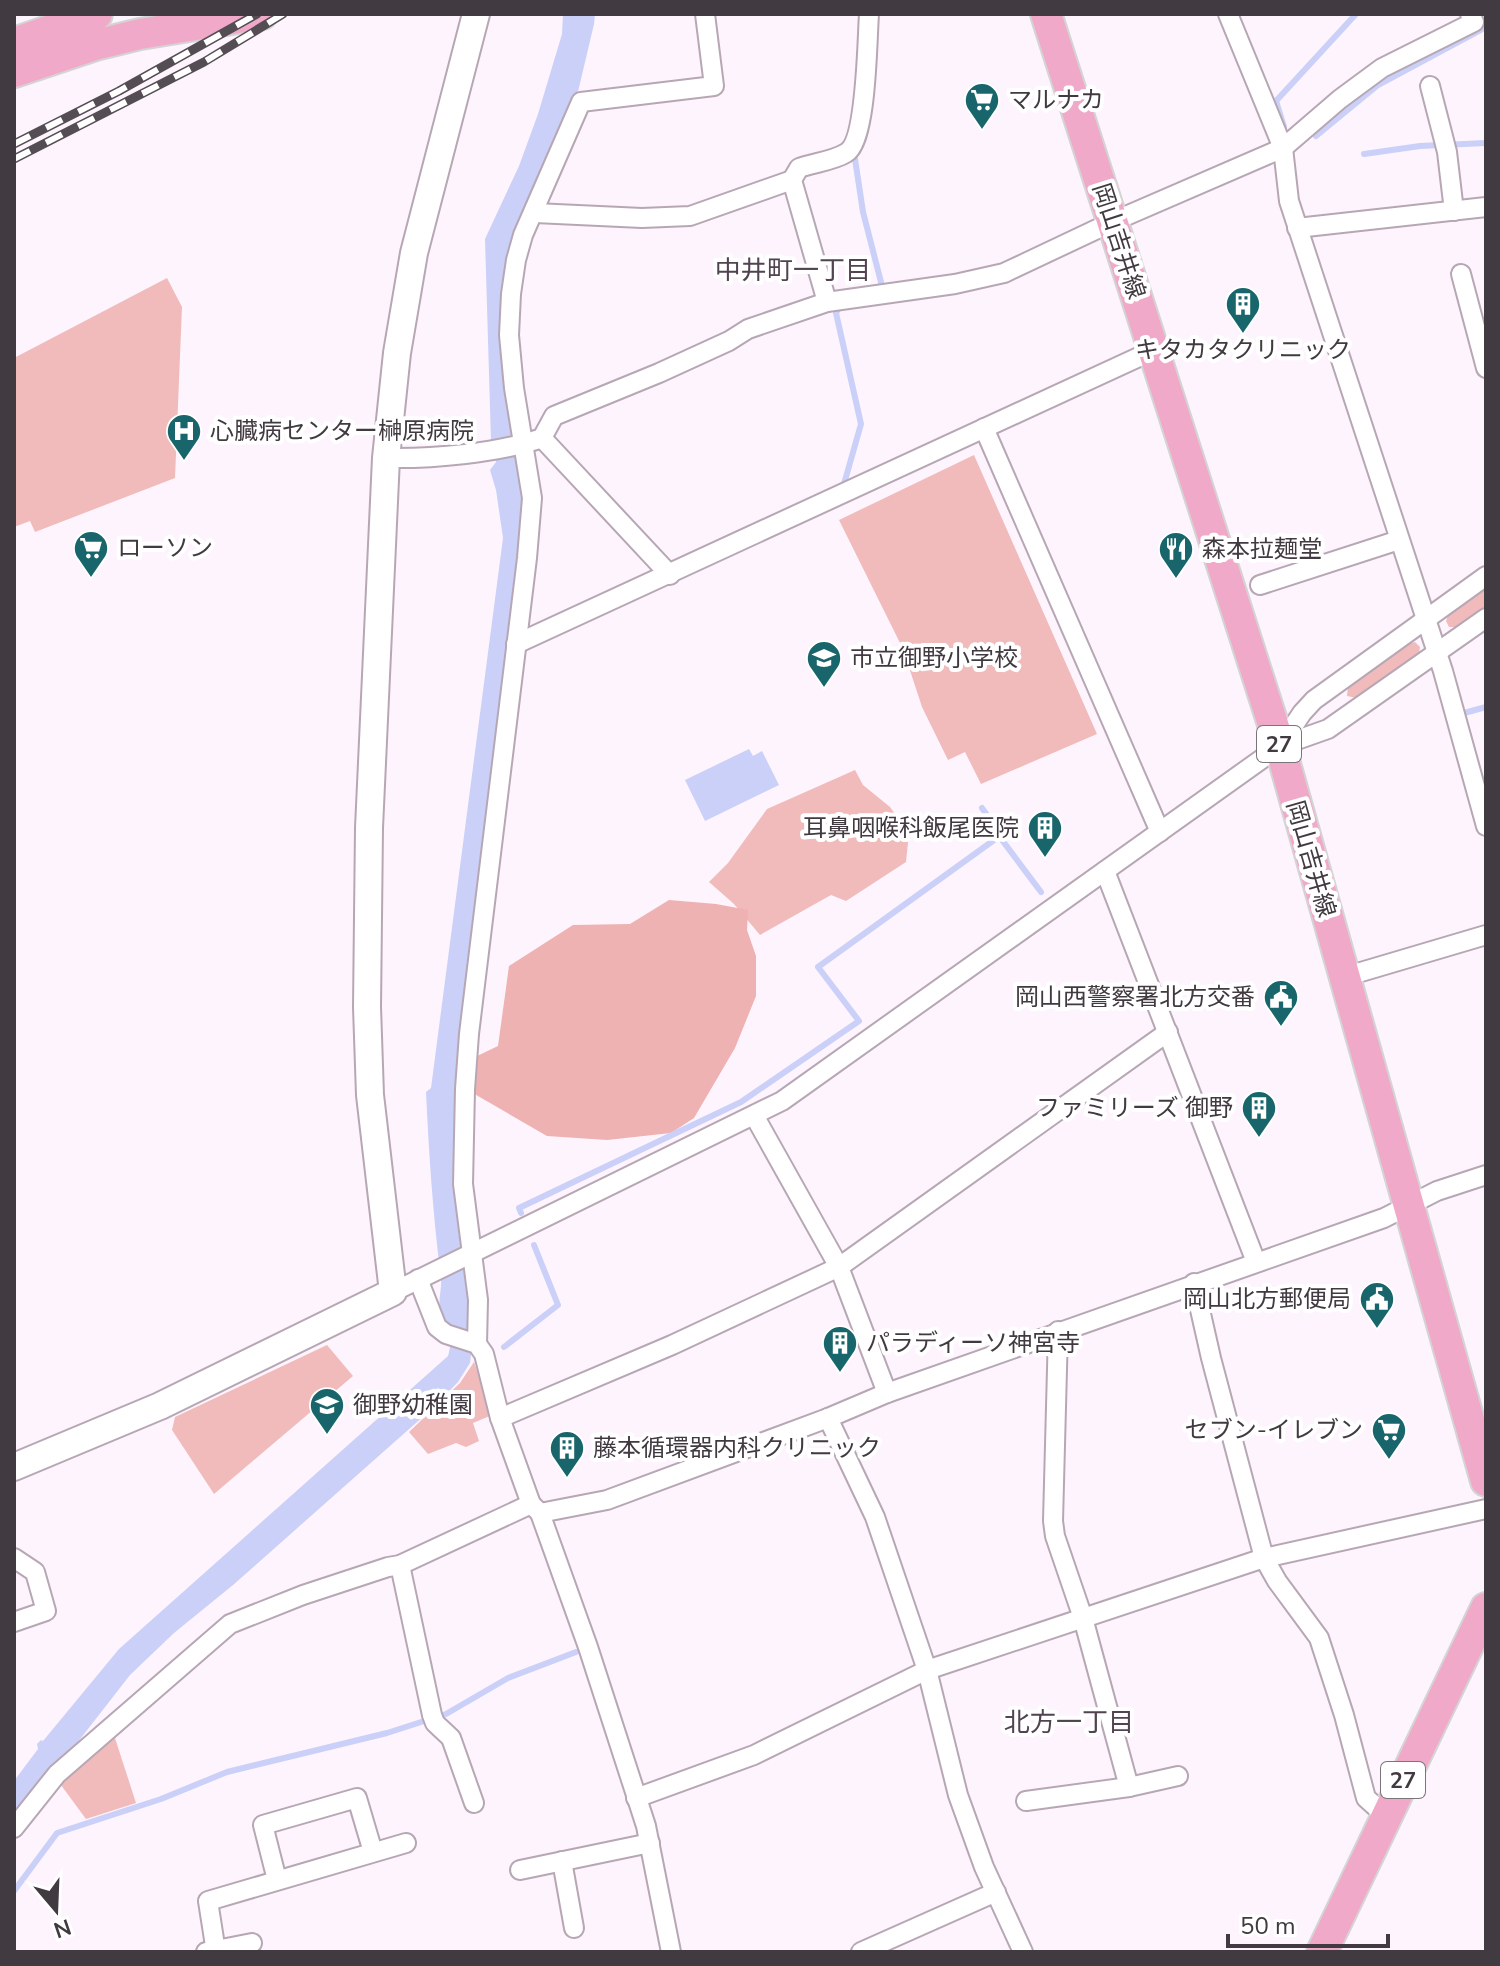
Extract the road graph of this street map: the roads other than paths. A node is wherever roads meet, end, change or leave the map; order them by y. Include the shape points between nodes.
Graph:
1 (97, 14) edge
2 (262, 14) edge
3 (476, 14) edge
4 (705, 14) edge
5 (869, 14) edge
6 (1046, 14) edge
7 (1228, 14) edge
8 (1477, 23) edge
9 (14, 43) edge
10 (14, 72) edge
11 (1430, 86) dead end
12 (1283, 148) junction
13 (792, 180) junction
14 (1486, 207) edge
15 (1454, 211) junction
16 (535, 213) junction
17 (1112, 222) junction
18 (1297, 228) junction
19 (1461, 274) dead end
20 (827, 302) junction
21 (1154, 350) junction
22 (1486, 368) edge
23 (984, 428) junction
24 (542, 438) junction
25 (519, 445) junction
26 (386, 458) junction
27 (1399, 540) junction
28 (670, 575) junction
29 (1486, 576) edge
30 (1260, 585) dead end
31 (1486, 618) edge
32 (1425, 619) junction
33 (516, 644) junction
34 (1437, 653) junction
35 (1280, 746) junction
36 (1486, 826) edge
37 (1160, 832) junction
38 (1105, 871) junction
39 (1486, 935) edge
40 (1344, 977) junction
41 (1168, 1032) junction
42 (755, 1117) junction
43 (1486, 1175) edge
44 (1409, 1205) junction
45 (468, 1255) junction
46 (1256, 1262) junction
47 (839, 1267) junction
48 (418, 1279) junction
49 (1194, 1283) junction
50 (393, 1292) junction
51 (1058, 1331) junction
52 (475, 1343) junction
53 (887, 1393) junction
54 (500, 1418) junction
55 (828, 1418) junction
56 (14, 1467) edge
57 (1486, 1481) edge
58 (535, 1508) junction
59 (1486, 1509) edge
60 (14, 1558) edge
61 (1264, 1558) junction
62 (400, 1565) junction
63 (1486, 1608) edge
64 (1083, 1618) junction
65 (14, 1622) edge
66 (927, 1670) junction
67 (1178, 1776) dead end
68 (1129, 1787) junction
69 (636, 1798) junction
70 (1026, 1801) dead end
71 (474, 1803) dead end
72 (1386, 1816) junction
73 (14, 1828) edge
74 (406, 1843) dead end
75 (650, 1843) junction
76 (373, 1852) junction
77 (562, 1861) junction
78 (520, 1870) dead end
79 (277, 1880) junction
80 (996, 1892) junction
81 (574, 1928) dead end
82 (252, 1943) dead end
83 (213, 1952) edge
84 (671, 1952) edge
85 (861, 1952) edge
86 (1023, 1952) edge
87 (1322, 1952) edge

1 - 9 main road
2 - 10 main road via 125,38
3 - 26 street via 414,253
4 - 16 street via 714,86 581,102
5 - 13 street via 857,142 847,153 799,168
6 - 17 main road, 岡山吉井線 / 27
7 - 12 street
8 - 12 street via 1382,68
11 - 15 street
12 - 17 street
12 - 18 street
13 - 16 street via 690,216
13 - 20 street
14 - 15 street
15 - 18 street
16 - 25 street via 523,235 511,294 509,335
17 - 20 street via 992,276
17 - 21 main road, 岡山吉井線 / 27
18 - 27 street
19 - 22 street
20 - 24 street via 748,329 554,416
21 - 23 street
21 - 35 main road, 岡山吉井線 / 27
23 - 28 street
23 - 37 street
24 - 25 street
24 - 28 street
25 - 26 street
25 - 33 street via 532,498
26 - 50 street via 369,828 367,1007 370,1095
27 - 30 street
27 - 32 street
28 - 33 street
29 - 32 street
31 - 34 street
32 - 34 street
32 - 35 street via 1314,700
33 - 45 street via 466,1075 463,1184
34 - 35 street via 1328,729
34 - 36 street
35 - 37 street
35 - 40 main road, 岡山吉井線 / 27
37 - 38 street
38 - 41 street
38 - 42 street
39 - 40 street
40 - 44 main road, 岡山吉井線 / 27
41 - 46 street
41 - 47 street
42 - 45 street
42 - 47 street
43 - 44 street
44 - 46 street
44 - 57 main road, 岡山吉井線 / 27
45 - 48 street
45 - 52 street via 478,1300
46 - 49 street
47 - 53 street
47 - 54 street
48 - 50 street
48 - 52 street via 437,1327
49 - 51 street
49 - 61 street
50 - 56 street via 160,1406
51 - 53 street
51 - 64 street via 1053,1521
52 - 54 street via 484,1354
53 - 55 street
54 - 58 street
55 - 58 street via 607,1500
55 - 66 street via 875,1517
58 - 62 street
58 - 69 street via 588,1647
59 - 61 street
60 - 65 street via 35,1572 46,1611
61 - 64 street
61 - 72 street via 1319,1638 1366,1798
62 - 71 street via 434,1719 451,1738
62 - 73 street via 230,1624 57,1774
63 - 72 main road, 27
64 - 66 street
64 - 68 street
66 - 69 street via 754,1755
66 - 80 street via 958,1795
67 - 68 street
68 - 70 street
69 - 75 street
72 - 87 main road, 27
74 - 76 street
75 - 77 street
75 - 84 street
76 - 79 street
76 - 79 street via 357,1798 263,1825
77 - 78 street
77 - 81 street
79 - 83 street via 208,1901
80 - 85 street
80 - 86 street
82 - 83 street

